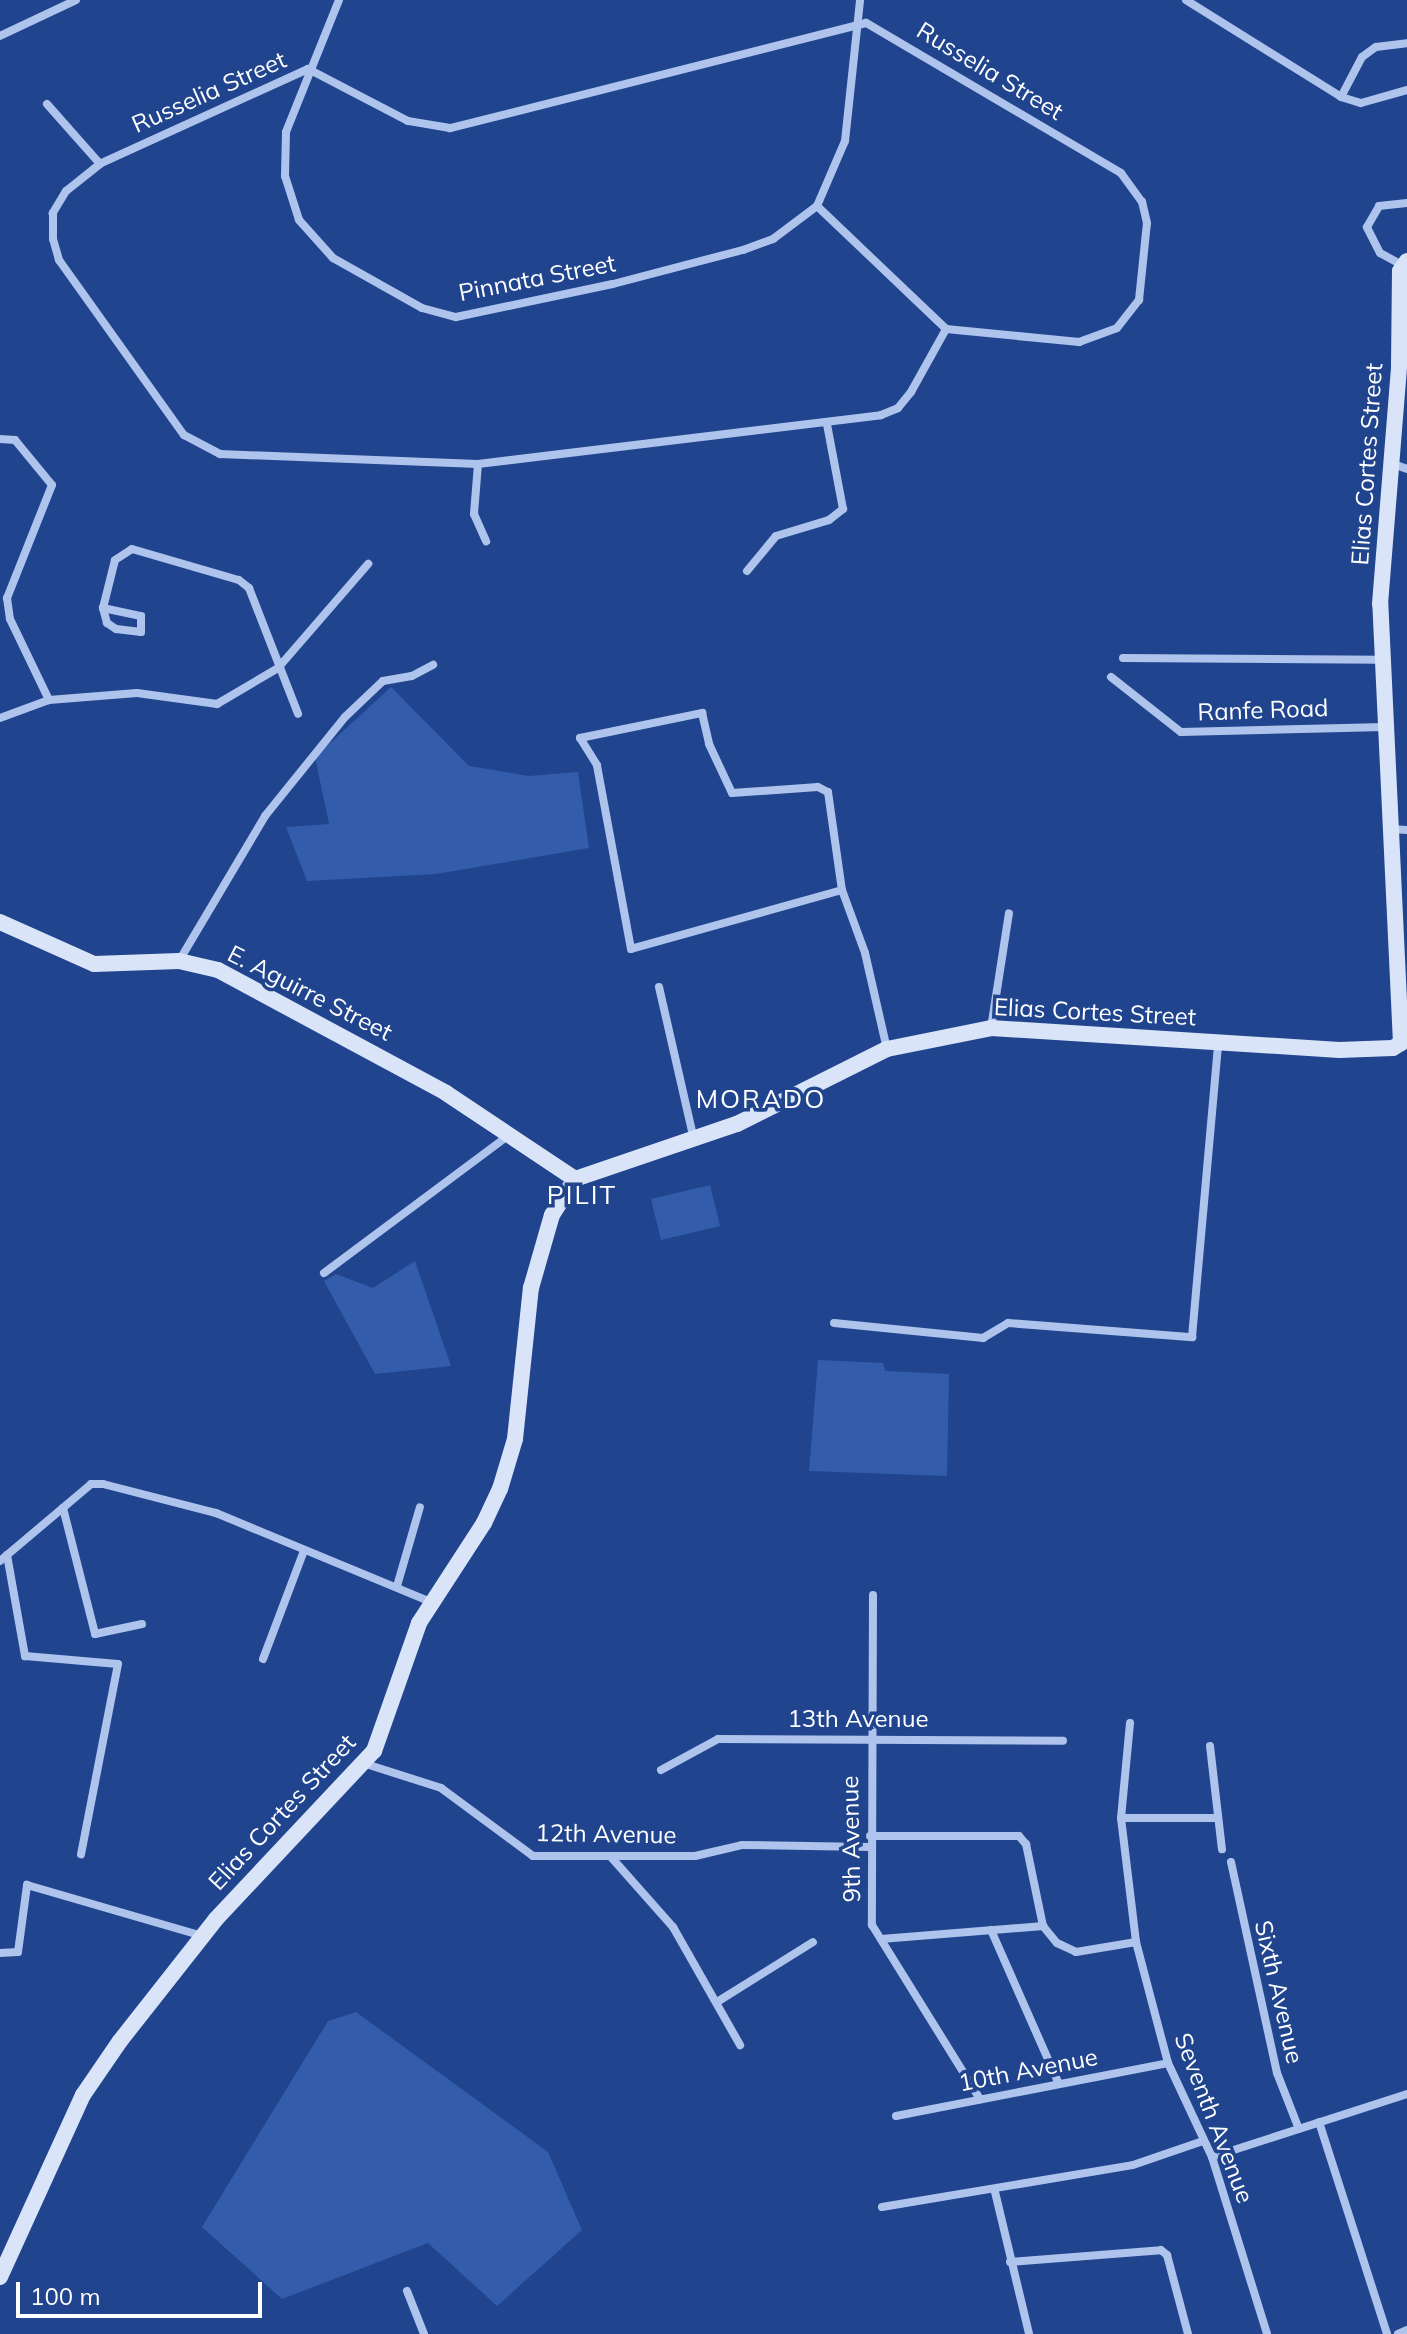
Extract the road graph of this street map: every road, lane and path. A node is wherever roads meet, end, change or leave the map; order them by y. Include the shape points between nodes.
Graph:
1 (76, 0) edge
2 (339, 0) edge
3 (860, 0) edge
4 (1186, 0) edge
5 (857, 25) junction
6 (0, 36) edge
7 (1407, 43) edge
8 (308, 69) junction
9 (1407, 90) edge
10 (1341, 97) junction
11 (47, 104) dead end
12 (100, 164) junction
13 (1407, 203) edge
14 (817, 206) junction
15 (1404, 263) edge
16 (946, 329) junction
17 (827, 424) junction
18 (0, 439) edge
19 (1389, 462) junction
20 (478, 464) junction
21 (1407, 469) edge
22 (486, 541) dead end
23 (368, 564) dead end
24 (747, 571) dead end
25 (103, 608) junction
26 (1123, 658) dead end
27 (1383, 660) junction
28 (433, 665) dead end
29 (278, 668) junction
30 (1111, 677) dead end
31 (49, 700) junction
32 (298, 714) dead end
33 (0, 718) edge
34 (1386, 727) junction
35 (1388, 829) junction
36 (1407, 830) edge
37 (842, 890) junction
38 (1009, 913) dead end
39 (0, 922) edge
40 (179, 961) junction
41 (659, 987) dead end
42 (991, 1028) junction
43 (1218, 1043) junction
44 (1404, 1044) edge
45 (887, 1049) junction
46 (508, 1136) junction
47 (694, 1141) junction
48 (575, 1179) junction
49 (324, 1273) dead end
50 (834, 1323) dead end
51 (420, 1507) dead end
52 (63, 1508) junction
53 (303, 1553) junction
54 (4, 1558) edge
55 (397, 1586) junction
56 (873, 1595) dead end
57 (431, 1602) junction
58 (142, 1624) dead end
59 (263, 1659) dead end
60 (1130, 1723) dead end
61 (870, 1738) junction
62 (1063, 1741) dead end
63 (1210, 1746) dead end
64 (366, 1764) junction
65 (661, 1770) dead end
66 (1121, 1818) junction
67 (1218, 1818) junction
68 (870, 1836) junction
69 (870, 1847) junction
70 (1222, 1849) dead end
71 (81, 1854) dead end
72 (611, 1857) junction
73 (1231, 1862) dead end
74 (1043, 1926) junction
75 (991, 1930) junction
76 (202, 1936) junction
77 (881, 1939) junction
78 (813, 1942) dead end
79 (1136, 1942) junction
80 (0, 1953) edge
81 (717, 2002) junction
82 (740, 2045) dead end
83 (1168, 2063) junction
84 (1059, 2084) junction
85 (1407, 2094) edge
86 (980, 2099) junction
87 (896, 2116) dead end
88 (1319, 2122) junction
89 (1299, 2129) junction
90 (1203, 2141) junction
91 (1212, 2157) junction
92 (995, 2192) junction
93 (882, 2207) dead end
94 (1010, 2262) junction
95 (0, 2277) edge
96 (407, 2291) dead end
97 (1407, 2330) edge
98 (424, 2334) edge
99 (1029, 2334) edge
100 (1188, 2334) edge
101 (1267, 2334) edge
102 (1387, 2334) edge
103 (1398, 2334) edge

1 - 6 street
2 - 8 street, Pinnata Street
3 - 5 street, Pinnata Street
4 - 10 street
5 - 8 street, Russelia Street via 450,128 408,121
5 - 14 street, Pinnata Street via 845,141
5 - 16 street, Russelia Street via 873,25 1121,173 1142,202 1147,223 1139,300 1106,335 1055,342
7 - 10 street via 1376,47 1362,57
8 - 12 street, Russelia Street
8 - 14 street, Pinnata Street via 283,155 299,220 333,258 438,315 483,315 743,250 773,239
9 - 10 street via 1361,103
11 - 12 street
12 - 20 street, Russelia Street via 66,191 53,213 56,250 184,435 220,454
13 - 15 street via 1379,206 1367,227 1380,253
14 - 16 street
15 - 19 street, Elias Cortes Street
16 - 17 street, Russelia Street via 898,408
17 - 20 street, Russelia Street
17 - 24 street via 843,509 829,520 776,536
18 - 31 street via 10,437 53,488 7,598 10,619
19 - 21 street
19 - 27 street, Elias Cortes Street via 1380,604
20 - 22 street via 474,514
23 - 29 street
25 - 25 street via 107,623 116,629 141,632 141,616
25 - 29 street via 115,560 132,549 239,580 249,588
26 - 27 street
27 - 34 street, Elias Cortes Street
28 - 40 street via 412,676 383,681 345,717 265,816
29 - 31 street via 217,704 137,693
29 - 32 street
30 - 34 street, Ranfe Road via 1181,732
31 - 33 street
34 - 35 street, Elias Cortes Street
35 - 36 street
35 - 44 street, Elias Cortes Street
37 - 37 street via 828,792 818,787 732,793 709,744 702,713 580,738 597,765 631,949
37 - 45 street via 865,953
38 - 42 street
39 - 40 street, E. Aguirre Street via 94,964
40 - 46 street, E. Aguirre Street via 232,977 446,1093
41 - 47 street
42 - 43 street, Elias Cortes Street
42 - 45 street, Elias Cortes Street
43 - 44 street, Elias Cortes Street via 1339,1050
43 - 50 street via 1192,1337 1008,1323 983,1338
45 - 47 street, Elias Cortes Street
46 - 48 street, E. Aguirre Street
46 - 49 street
47 - 48 street, Elias Cortes Street
48 - 57 street, Elias Cortes Street via 552,1215 533,1277 515,1439 500,1489 484,1523
51 - 55 street
52 - 53 street via 91,1484 103,1484 216,1513
52 - 54 street
52 - 58 street via 95,1634
53 - 55 street
53 - 59 street
54 - 71 street via 25,1656 118,1664
55 - 57 street
56 - 61 street, 9th Avenue
57 - 64 street, Elias Cortes Street
60 - 66 street, Seventh Avenue
61 - 62 street, 13th Avenue
61 - 65 street, 13th Avenue via 718,1739
61 - 68 street, 9th Avenue
63 - 67 street
64 - 72 street, 12th Avenue via 441,1788 530,1856
64 - 76 street, Elias Cortes Street via 284,1842
66 - 67 street
66 - 79 street, Seventh Avenue
67 - 70 street
68 - 69 street, 9th Avenue
68 - 74 street via 1019,1836 1026,1844
69 - 72 street, 12th Avenue via 742,1845 695,1856
69 - 77 street, 9th Avenue via 872,1925
72 - 81 street via 673,1927
73 - 89 street, Sixth Avenue via 1277,2073
74 - 75 street
74 - 79 street via 1057,1943 1076,1952
75 - 77 street
75 - 84 street
76 - 80 street via 27,1885 18,1952
76 - 95 street, Elias Cortes Street via 83,2095
77 - 86 street, 9th Avenue
78 - 81 street
79 - 83 street, Seventh Avenue
81 - 82 street
83 - 84 street, 10th Avenue
83 - 90 street, Seventh Avenue
84 - 86 street, 10th Avenue
85 - 88 street
86 - 87 street, 10th Avenue
88 - 89 street
88 - 102 street
89 - 91 street
90 - 91 street, Seventh Avenue
90 - 92 street via 1133,2165
91 - 101 street, Seventh Avenue
92 - 93 street
92 - 94 street
94 - 99 street
94 - 100 street via 1161,2250 1167,2255
96 - 98 street
97 - 103 street

